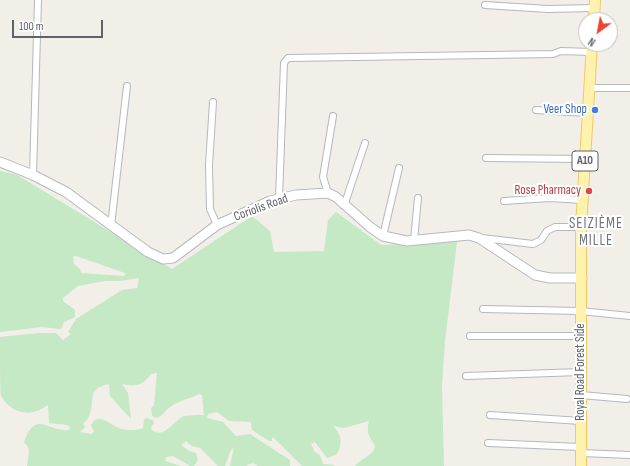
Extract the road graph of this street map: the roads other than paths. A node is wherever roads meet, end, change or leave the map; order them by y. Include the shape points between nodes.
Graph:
1 (38, 0) edge
2 (595, 4) edge
3 (486, 5) dead end
4 (578, 49) edge
5 (592, 52) edge
6 (126, 86) dead end
7 (590, 88) junction
8 (630, 88) edge
9 (213, 102) dead end
10 (536, 110) dead end
11 (588, 113) junction
12 (333, 116) dead end
13 (365, 143) dead end
14 (486, 158) dead end
15 (585, 159) junction
16 (0, 162) edge
17 (399, 168) dead end
18 (33, 175) junction
19 (328, 193) junction
20 (278, 198) junction
21 (418, 198) dead end
22 (582, 200) junction
23 (504, 201) dead end
24 (344, 206) junction
25 (217, 225) junction
26 (111, 226) junction
27 (581, 227) junction
28 (383, 236) junction
29 (479, 238) junction
30 (414, 240) junction
31 (582, 278) junction
32 (483, 309) dead end
33 (580, 310) junction
34 (630, 316) edge
35 (470, 336) dead end
36 (580, 336) junction
37 (580, 372) junction
38 (466, 376) dead end
39 (581, 395) junction
40 (627, 399) dead end
41 (490, 415) dead end
42 (581, 421) junction
43 (488, 443) dead end
44 (581, 450) junction
45 (630, 454) edge
46 (580, 466) edge

1 - 18 street
2 - 3 street via 548,9
4 - 20 street via 553,54 288,58 284,64
5 - 7 main road, A10
6 - 26 street
7 - 8 street
7 - 11 main road, A10
9 - 25 street via 209,165 210,209
10 - 11 street
11 - 15 main road, A10
12 - 19 street via 323,178
13 - 24 street
14 - 15 street
15 - 22 main road, A10
16 - 18 main road, Coriolis Road
17 - 28 street
18 - 26 main road, Coriolis Road via 66,192
19 - 20 main road, Coriolis Road
19 - 24 main road
20 - 25 main road, Coriolis Road
21 - 30 street
22 - 23 street via 550,198
22 - 27 main road, A10
24 - 28 main road
25 - 26 main road, Coriolis Road via 173,258 163,260
27 - 29 street via 555,227 533,244
27 - 31 main road, A10
28 - 30 main road
29 - 30 main road via 469,235
29 - 31 main road via 535,274 550,278
31 - 33 main road, Royal Road Forest Side / A10
32 - 33 street
33 - 34 street
33 - 36 main road, Royal Road Forest Side / A10
35 - 36 street
36 - 37 main road, Royal Road Forest Side / A10
37 - 38 street
37 - 39 main road, Royal Road Forest Side / A10
39 - 40 street
39 - 42 main road, Royal Road Forest Side / A10
41 - 42 street
42 - 44 main road, Royal Road Forest Side / A10
43 - 44 street
44 - 45 street
44 - 46 main road, Royal Road Forest Side / A10

